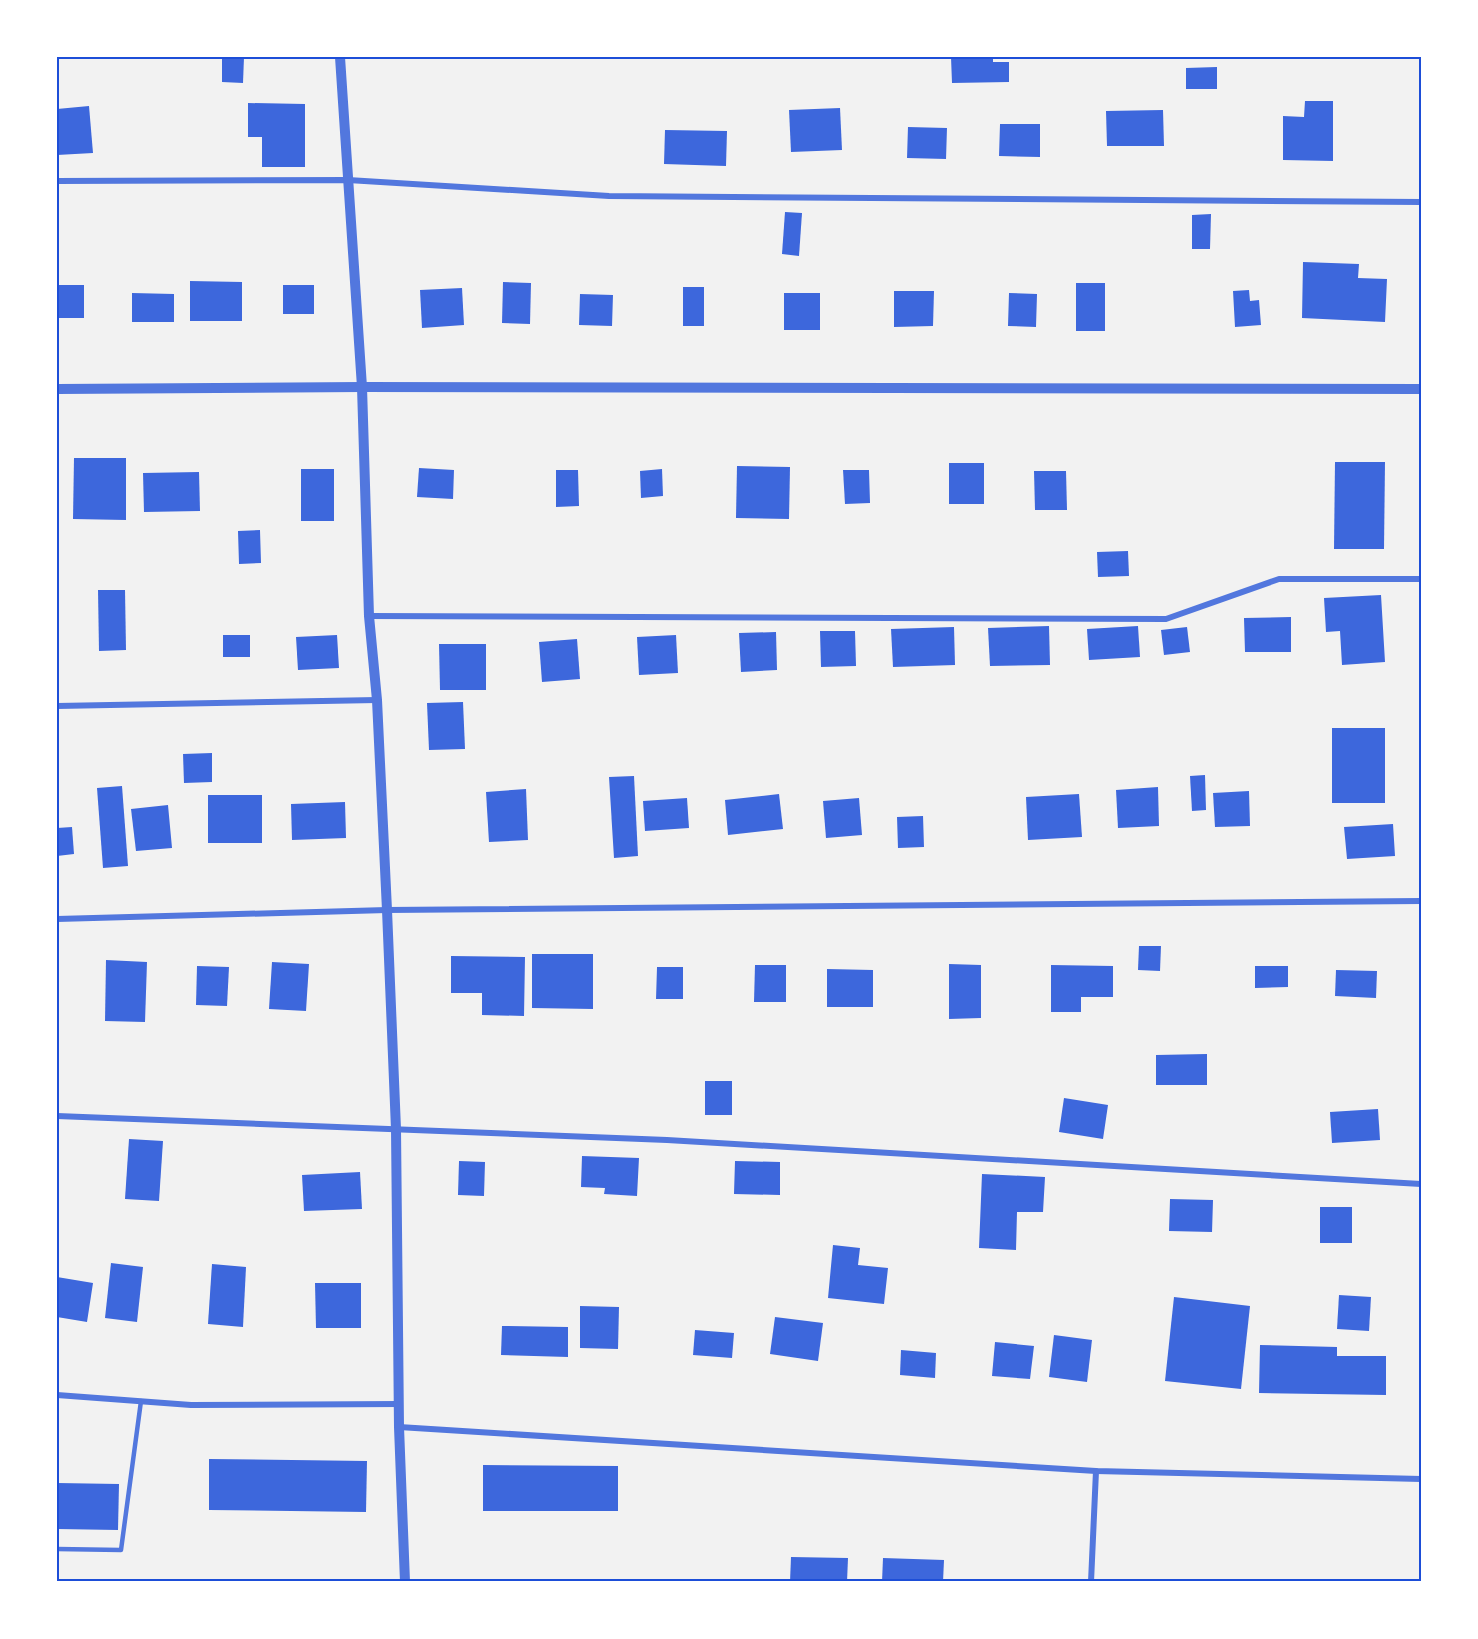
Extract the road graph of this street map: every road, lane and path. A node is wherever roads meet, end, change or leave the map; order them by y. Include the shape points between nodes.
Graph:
1 (340, 57) edge
2 (348, 180) junction
3 (57, 181) edge
4 (1421, 202) edge
5 (363, 387) junction
6 (57, 389) edge
7 (1421, 389) edge
8 (1421, 579) edge
9 (369, 616) junction
10 (377, 700) junction
11 (57, 706) edge
12 (1421, 901) edge
13 (387, 910) junction
14 (57, 919) edge
15 (57, 1116) edge
16 (396, 1129) junction
17 (1421, 1184) edge
18 (57, 1395) edge
19 (141, 1401) junction
20 (400, 1404) junction
21 (399, 1427) junction
22 (1096, 1471) junction
23 (1421, 1479) edge
24 (57, 1549) edge
25 (405, 1582) edge
26 (1091, 1582) edge

1 - 2 street
2 - 3 street
2 - 4 street via 609,196
2 - 5 street
5 - 6 street
5 - 7 street
5 - 9 street
8 - 9 street via 1279,579 1166,619
9 - 10 street
10 - 11 street
10 - 13 street
12 - 13 street
13 - 14 street
13 - 16 street
15 - 16 street
16 - 17 street via 678,1141
16 - 20 street
18 - 19 street
19 - 20 street via 191,1405
19 - 24 lane via 121,1550
20 - 21 street
21 - 22 street
21 - 25 street
22 - 23 street
22 - 26 street

